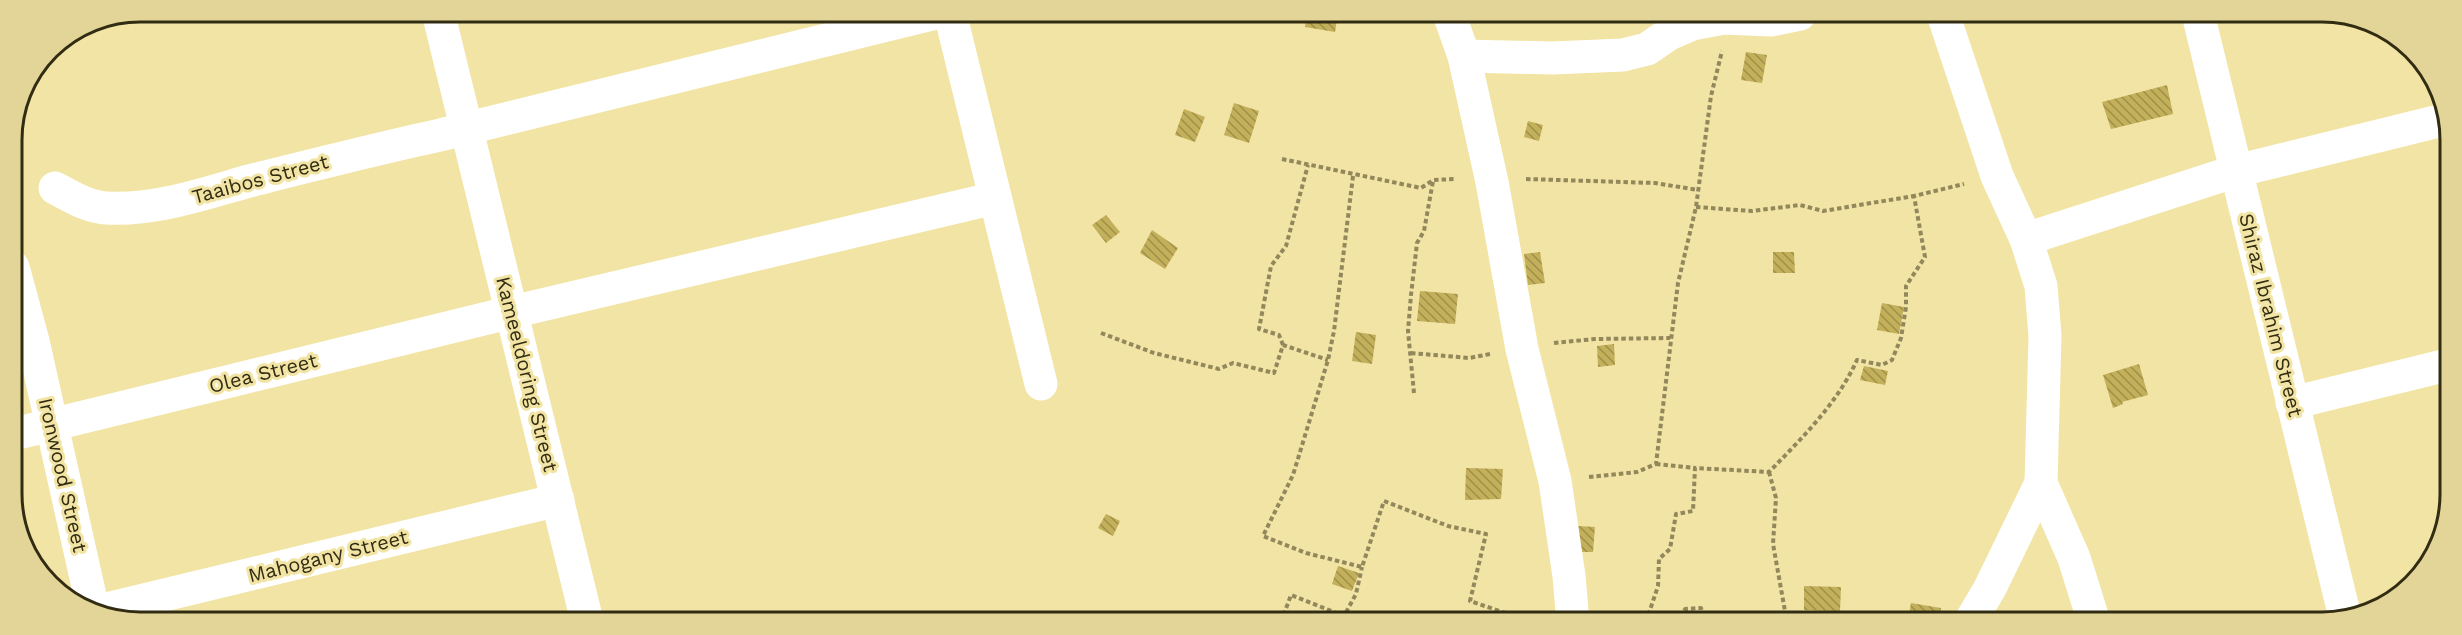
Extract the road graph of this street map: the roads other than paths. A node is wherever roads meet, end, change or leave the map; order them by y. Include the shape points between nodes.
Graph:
1 (440, 22) edge
2 (899, 22) edge
3 (952, 22) edge
4 (1452, 22) edge
5 (1706, 22) edge
6 (1946, 22) edge
7 (2200, 22) edge
8 (1464, 56) junction
9 (2438, 121) edge
10 (467, 128) junction
11 (2236, 171) junction
12 (55, 188) dead end
13 (995, 198) junction
14 (2026, 239) junction
15 (23, 302) edge
16 (512, 312) junction
17 (2440, 367) edge
18 (1041, 384) dead end
19 (2292, 403) junction
20 (51, 425) junction
21 (22, 432) edge
22 (2041, 483) junction
23 (558, 500) junction
24 (91, 601) edge
25 (110, 608) edge
26 (2343, 610) edge
27 (585, 612) edge
28 (1572, 612) edge
29 (1976, 612) edge
30 (2091, 612) edge

1 - 10 street, Kameeldoring Street
2 - 10 street, Taaibos Street
3 - 13 street
4 - 8 street
5 - 8 street via 1680,28 1647,49 1623,56
6 - 14 street via 1997,176
7 - 11 street, Shiraz Ibrahim Street
8 - 28 street via 1522,349 1555,481
9 - 11 street
10 - 12 street, Taaibos Street via 176,201 136,207 103,208
10 - 16 street, Kameeldoring Street
11 - 14 street
11 - 19 street, Shiraz Ibrahim Street
13 - 16 street, Olea Street
13 - 18 street
14 - 22 street via 2043,306
15 - 20 street, Ironwood Street
16 - 20 street, Olea Street
16 - 23 street, Kameeldoring Street
17 - 19 street
19 - 26 street, Shiraz Ibrahim Street
20 - 21 street, Olea Street
20 - 24 street, Ironwood Street
22 - 29 street
22 - 30 street via 2074,558
23 - 25 street, Mahogany Street
23 - 27 street, Kameeldoring Street

